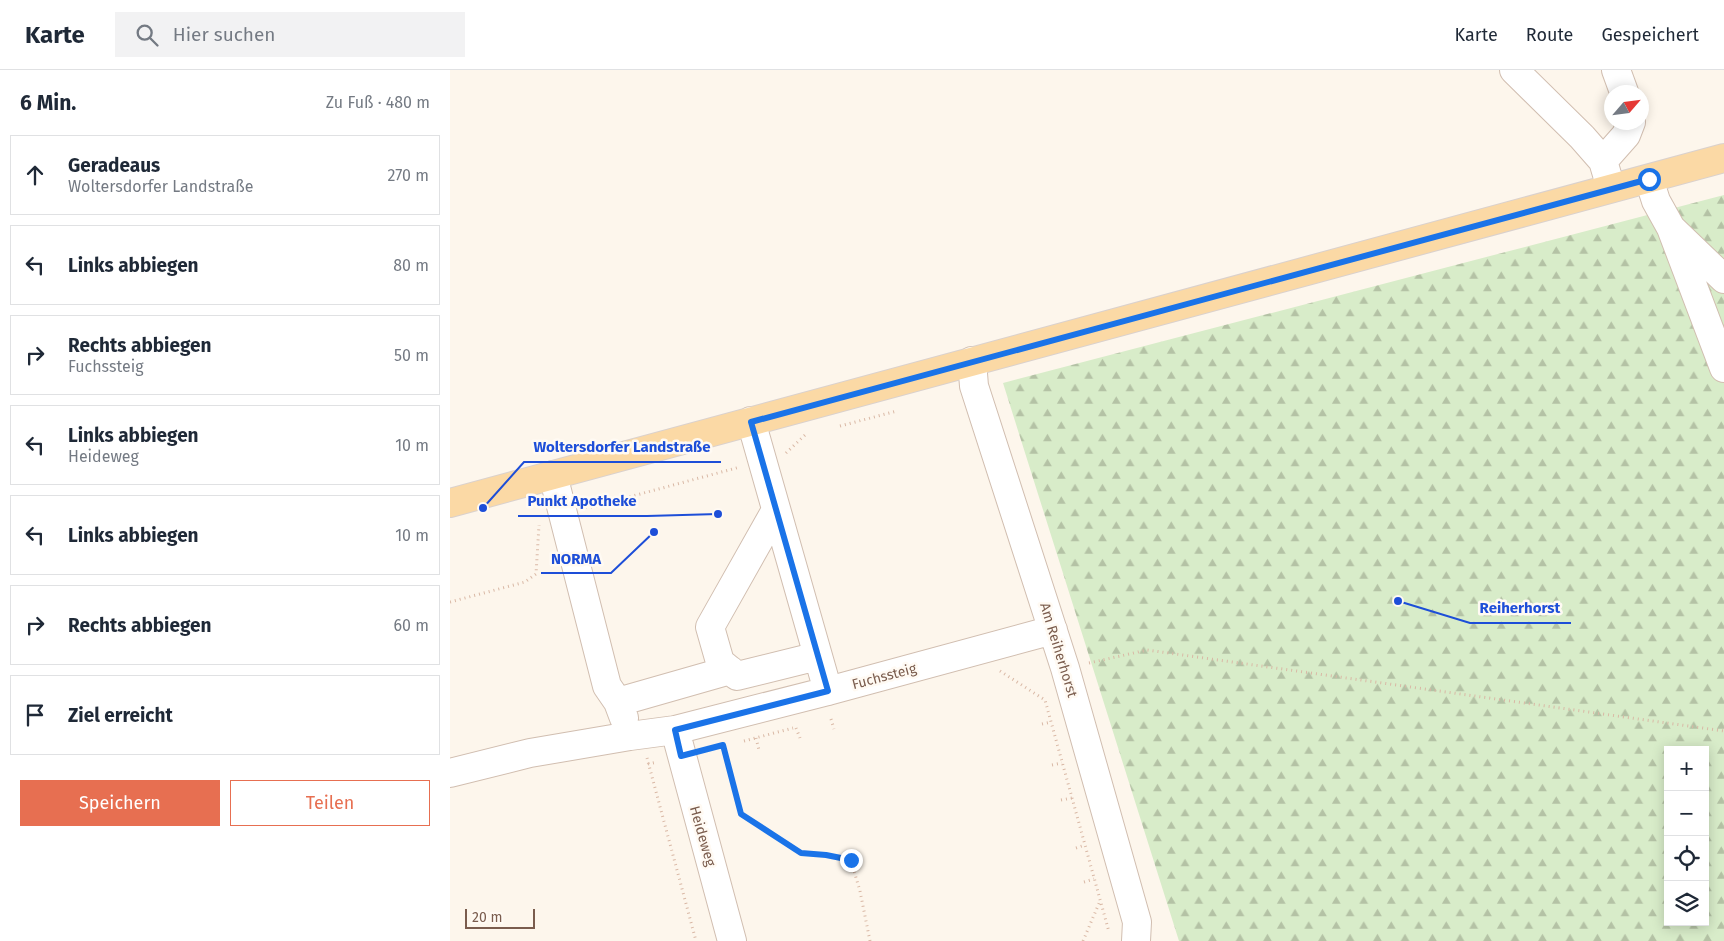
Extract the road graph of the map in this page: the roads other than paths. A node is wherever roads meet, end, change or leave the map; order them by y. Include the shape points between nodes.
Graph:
1 (1514, 70) edge
2 (1616, 70) edge
3 (1621, 85) edge
4 (1628, 130) edge
5 (1724, 158) edge
6 (1603, 161) junction
7 (1649, 179) junction
8 (1611, 188) junction
9 (1671, 228) junction
10 (1724, 279) edge
11 (972, 361) junction
12 (1724, 368) edge
13 (751, 422) junction
14 (553, 475) junction
15 (450, 503) edge
16 (776, 510) junction
17 (1053, 630) junction
18 (818, 656) junction
19 (730, 670) junction
20 (828, 691) junction
21 (618, 702) junction
22 (678, 743) junction
23 (637, 744) junction
24 (450, 773) edge
25 (732, 941) edge
26 (1136, 941) edge

1 - 6 street
2 - 3 street
4 - 6 street
5 - 7 main road
6 - 8 street
7 - 8 main road
7 - 9 street via 1656,201
8 - 11 main road
9 - 10 street
9 - 12 street
11 - 13 main road
11 - 17 street, Am Reiherhorst via 974,386
13 - 14 main road
13 - 16 street
14 - 15 main road
14 - 21 street via 607,686
16 - 18 street
16 - 19 street via 710,626 720,662
17 - 20 street, Fuchssteig
17 - 26 street, Am Reiherhorst via 1137,922
18 - 19 street via 738,676
18 - 20 street
19 - 21 street
20 - 22 street, Fuchssteig
21 - 23 street
22 - 23 street, Fuchssteig
22 - 25 street, Heideweg
23 - 24 street, Fuchssteig via 530,753

